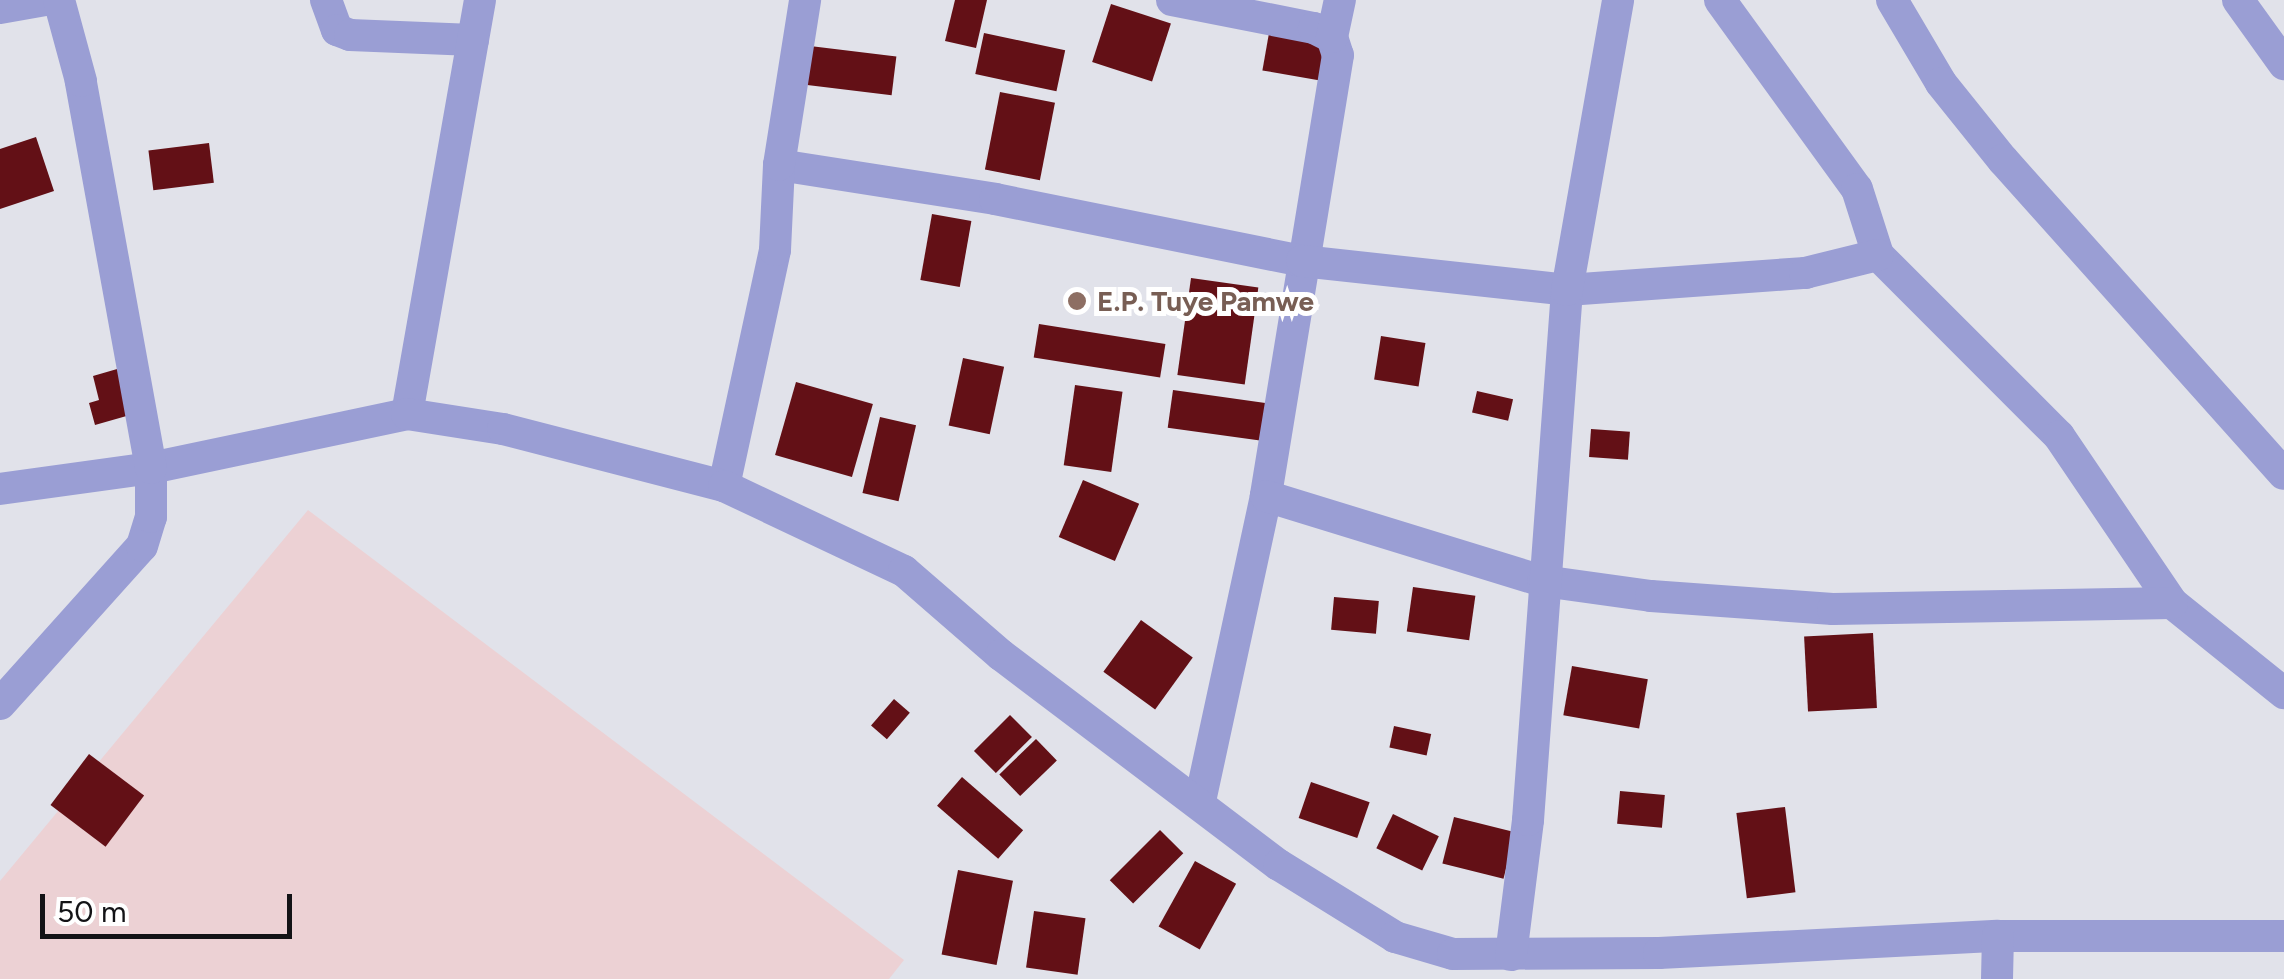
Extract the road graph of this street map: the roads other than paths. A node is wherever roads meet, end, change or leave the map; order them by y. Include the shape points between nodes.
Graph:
1 (45, 0) edge
2 (59, 0) edge
3 (326, 0) edge
4 (480, 0) edge
5 (805, 0) edge
6 (1172, 0) edge
7 (1340, 0) edge
8 (1618, 0) edge
9 (1720, 0) edge
10 (1892, 0) edge
11 (2238, 0) edge
12 (0, 8) edge
13 (1332, 37) junction
14 (472, 40) junction
15 (2284, 64) edge
16 (779, 165) junction
17 (1878, 255) junction
18 (1302, 261) junction
19 (1568, 290) junction
20 (407, 414) junction
21 (151, 468) junction
22 (2284, 474) edge
23 (724, 486) junction
24 (0, 489) edge
25 (1266, 496) junction
26 (1543, 581) junction
27 (2172, 603) junction
28 (2284, 692) edge
29 (0, 704) edge
30 (1200, 800) junction
31 (1998, 936) junction
32 (2284, 936) edge
33 (1511, 956) junction
34 (1996, 979) edge

1 - 12 street
2 - 21 street via 81,81
3 - 14 street via 337,30 350,35
4 - 14 street
5 - 16 street
6 - 13 street
7 - 13 street
8 - 19 street
9 - 17 street via 1857,189
10 - 22 street via 1940,83 2003,160
11 - 15 street
13 - 18 street via 1338,55
14 - 20 street
16 - 18 street via 995,199
16 - 23 street via 775,250
17 - 19 street via 1805,273
17 - 27 street via 2059,436
18 - 19 street
18 - 25 street
19 - 26 street
20 - 21 street
20 - 23 street via 502,428
21 - 24 street
21 - 29 street via 151,517 142,546
23 - 30 street via 904,570 1001,654
25 - 26 street
25 - 30 street
26 - 27 street via 1740,606 1833,610
26 - 33 street via 1528,820
27 - 28 street
30 - 33 street via 1279,866 1395,937 1453,954
31 - 32 street
31 - 33 street
31 - 34 street

